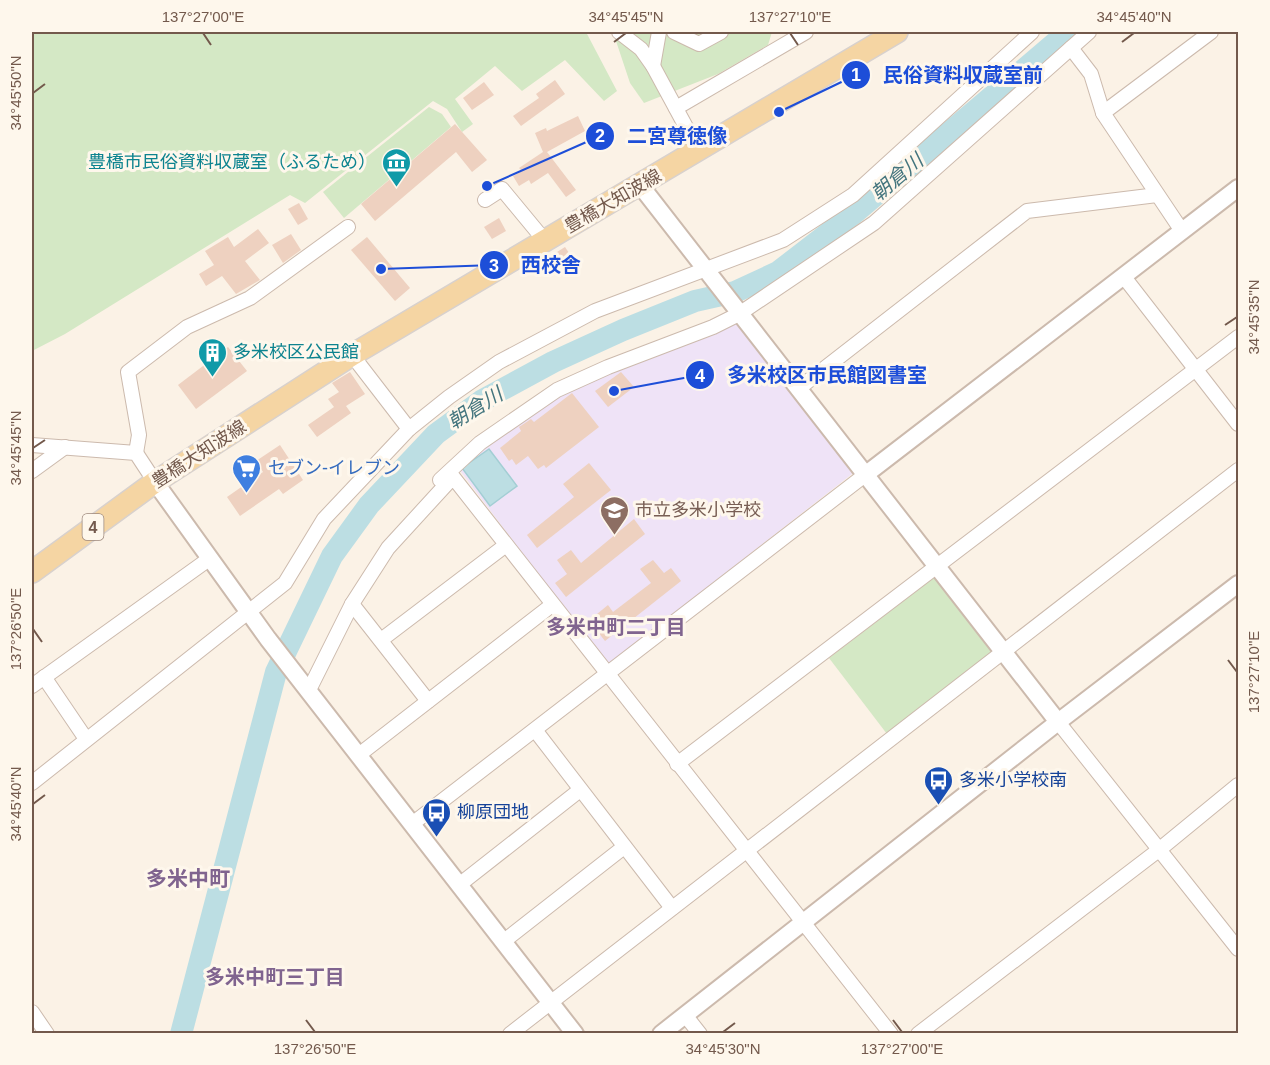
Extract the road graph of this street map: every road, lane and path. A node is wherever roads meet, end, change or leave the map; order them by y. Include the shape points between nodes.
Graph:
1 (619, 32) edge
2 (659, 32) edge
3 (674, 32) edge
4 (722, 32) edge
5 (806, 32) edge
6 (897, 32) edge
7 (1032, 32) edge
8 (1089, 32) edge
9 (1211, 32) edge
10 (1071, 48) junction
11 (653, 66) junction
12 (676, 108) junction
13 (1103, 113) junction
14 (699, 151) junction
15 (640, 185) junction
16 (1239, 188) edge
17 (1157, 195) junction
18 (485, 200) dead end
19 (348, 227) dead end
20 (1182, 231) junction
21 (545, 241) junction
22 (706, 272) junction
23 (1124, 277) junction
24 (738, 313) junction
25 (1239, 336) edge
26 (352, 355) junction
27 (1195, 369) junction
28 (798, 389) junction
29 (1239, 424) edge
30 (410, 429) junction
31 (32, 445) edge
32 (65, 447) junction
33 (136, 453) junction
34 (1239, 470) edge
35 (32, 471) edge
36 (865, 475) junction
37 (155, 482) junction
38 (506, 545) junction
39 (388, 548) junction
40 (209, 559) junction
41 (935, 565) junction
42 (32, 572) edge
43 (1239, 585) edge
44 (352, 604) junction
45 (552, 605) junction
46 (248, 612) junction
47 (381, 640) junction
48 (1004, 652) junction
49 (607, 674) junction
50 (44, 677) junction
51 (305, 684) junction
52 (32, 686) edge
53 (428, 701) junction
54 (1058, 722) junction
55 (535, 730) junction
56 (86, 739) junction
57 (360, 754) junction
58 (676, 764) junction
59 (32, 783) edge
60 (1239, 785) edge
61 (580, 790) junction
62 (412, 824) junction
63 (624, 847) junction
64 (1160, 849) junction
65 (745, 851) junction
66 (459, 885) junction
67 (672, 908) junction
68 (802, 923) junction
69 (504, 941) junction
70 (1239, 950) edge
71 (551, 1001) junction
72 (685, 1015) junction
73 (33, 1018) edge
74 (47, 1034) edge
75 (510, 1034) edge
76 (575, 1034) edge
77 (661, 1034) edge
78 (700, 1034) edge
79 (891, 1034) edge
80 (918, 1034) edge

1 - 11 street
2 - 11 street
3 - 4 street via 699,44
5 - 12 street
6 - 14 main road, 豊橋大知波線 / 4
7 - 22 street via 853,195 783,240
8 - 10 street
9 - 13 street
10 - 13 street via 1091,74
10 - 24 street via 874,223
11 - 12 street
12 - 14 street
13 - 17 street
14 - 15 main road, 豊橋大知波線 / 4
15 - 21 main road, 豊橋大知波線 / 4
15 - 22 street
16 - 20 street
17 - 20 street
17 - 28 street via 1027,211
18 - 21 street via 502,189
19 - 33 street via 250,298 187,327 128,372 139,435
20 - 23 street
21 - 26 main road, 豊橋大知波線 / 4
22 - 24 street
22 - 30 street via 595,311 532,343 499,362
23 - 27 street
23 - 36 street
24 - 28 street
24 - 39 street via 713,327 556,390 480,443 446,473 385,537
25 - 27 street
26 - 30 street
26 - 37 main road, 豊橋大知波線 / 4
27 - 29 street
27 - 41 street
28 - 36 street
30 - 46 street via 324,519 285,583
31 - 32 street
32 - 33 street
32 - 35 street
33 - 37 street
34 - 48 street
36 - 41 street
36 - 49 street
37 - 40 street
37 - 42 main road, 豊橋大知波線 / 4
38 - 39 street via 453,477
38 - 45 street
38 - 47 street
39 - 44 street
40 - 46 street
40 - 50 street
41 - 48 street
41 - 58 street
43 - 54 street
44 - 47 street
44 - 51 street
45 - 49 street
45 - 53 street
46 - 51 street
46 - 56 street
47 - 53 street
48 - 54 street
48 - 65 street
49 - 55 street
49 - 58 street
50 - 52 street
50 - 56 street
51 - 57 street
53 - 57 street
54 - 64 street
54 - 68 street
55 - 61 street
55 - 62 street
56 - 59 street
57 - 62 street
58 - 65 street
60 - 64 street
61 - 63 street
61 - 66 street
62 - 66 street
63 - 67 street
63 - 69 street
64 - 70 street
64 - 80 street
65 - 67 street
65 - 68 street
66 - 69 street
67 - 71 street
68 - 72 street
68 - 79 street
69 - 71 street
71 - 75 street
71 - 76 street
72 - 77 street
72 - 78 street
73 - 74 street

